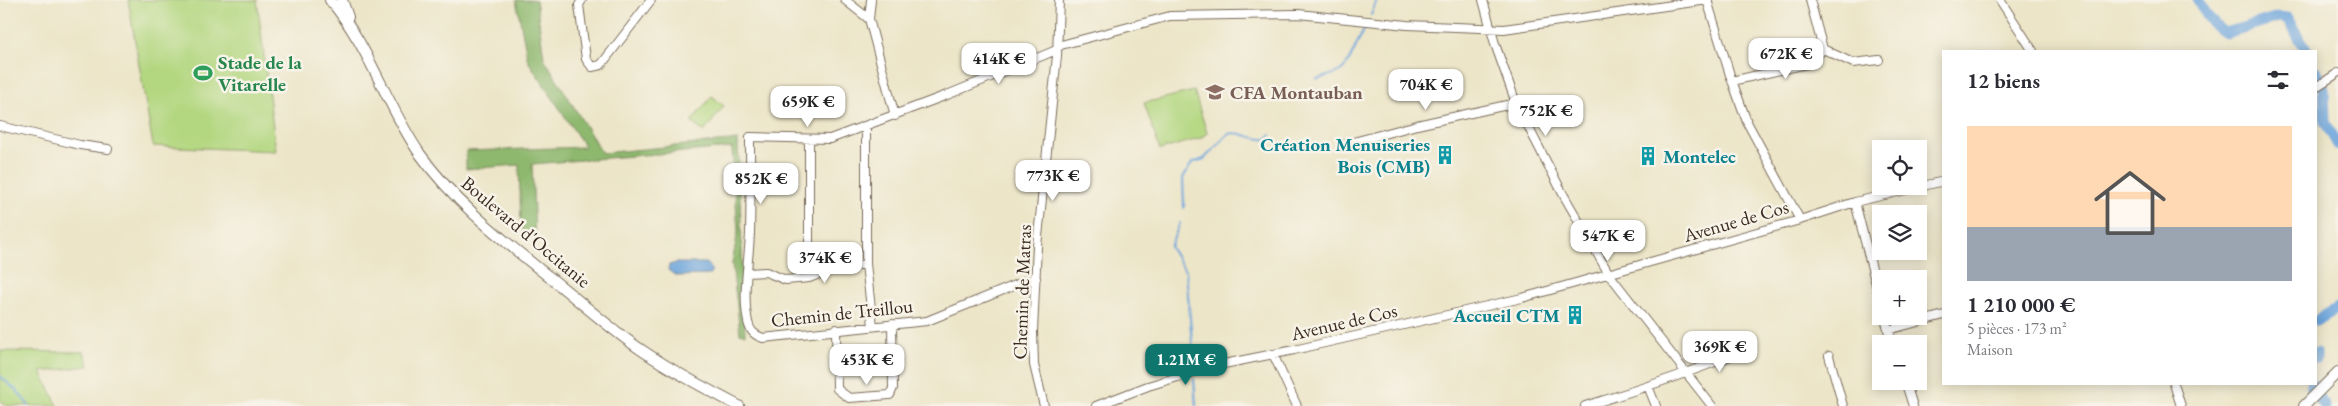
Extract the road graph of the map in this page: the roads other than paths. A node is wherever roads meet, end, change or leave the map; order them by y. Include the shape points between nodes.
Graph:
1 (330, 0) edge
2 (342, 0) edge
3 (582, 0) edge
4 (652, 0) edge
5 (845, 0) edge
6 (871, 0) edge
7 (1059, 0) edge
8 (1483, 0) edge
9 (1708, 0) edge
10 (1810, 0) edge
11 (2000, 0) edge
12 (869, 19) junction
13 (351, 28) junction
14 (1492, 30) junction
15 (1057, 48) junction
16 (1823, 49) junction
17 (2032, 50) edge
18 (1879, 60) dead end
19 (2338, 73) edge
20 (1732, 81) junction
21 (2317, 86) edge
22 (1516, 103) junction
23 (894, 116) junction
24 (0, 126) edge
25 (866, 126) junction
26 (809, 140) junction
27 (1342, 145) dead end
28 (108, 149) dead end
29 (1942, 181) edge
30 (1855, 202) junction
31 (1800, 220) junction
32 (866, 264) junction
33 (1872, 270) edge
34 (747, 273) junction
35 (1609, 274) junction
36 (809, 278) junction
37 (1036, 278) junction
38 (1942, 316) edge
39 (892, 324) junction
40 (1887, 325) edge
41 (873, 326) junction
42 (836, 329) junction
43 (1888, 330) junction
44 (1890, 335) edge
45 (1748, 349) dead end
46 (1273, 354) junction
47 (1829, 356) dead end
48 (1686, 372) junction
49 (2338, 372) edge
50 (2174, 385) edge
51 (1648, 386) junction
52 (1908, 390) edge
53 (2308, 403) edge
54 (739, 406) edge
55 (1044, 406) edge
56 (1096, 406) edge
57 (1297, 406) edge
58 (1585, 406) edge
59 (1656, 406) edge
60 (1712, 406) edge
61 (1843, 406) edge
62 (1914, 406) edge
63 (2180, 406) edge

1 - 13 main road, Boulevard d'Occitanie
2 - 13 main road, Boulevard d'Occitanie
3 - 4 street via 579,5 586,59 597,68
5 - 12 street
6 - 12 street
7 - 15 street, Chemin de Matras
8 - 14 street
9 - 14 street
9 - 20 street
10 - 16 street
11 - 17 street
12 - 23 street
13 - 54 main road, Boulevard d'Occitanie via 409,136 456,198 642,351
14 - 15 street via 1298,14 1170,16
14 - 22 street
15 - 23 street
15 - 37 street, Chemin de Matras
16 - 18 street via 1853,63
16 - 20 street via 1811,63
19 - 21 street
20 - 31 street via 1747,122
22 - 27 street
22 - 35 street
23 - 25 street
24 - 28 street
25 - 26 street via 830,139
25 - 32 street
26 - 34 street, Chemin de Treillou via 750,136
26 - 36 street
29 - 30 street, Avenue de Cos
30 - 31 street, Avenue de Cos
30 - 33 street
31 - 35 street, Avenue de Cos
32 - 36 street via 834,268
32 - 41 street
34 - 36 street via 766,272 786,280
34 - 42 street, Chemin de Treillou via 748,322 756,336 763,338
35 - 46 street, Avenue de Cos via 1522,298
35 - 48 street
37 - 39 street, Chemin de Treillou via 927,321
37 - 55 street, Chemin de Matras via 1032,352
38 - 43 street
39 - 41 street, Chemin de Treillou
39 - 42 street via 893,388 890,395 882,396 849,398 837,388
40 - 43 street
41 - 42 street, Chemin de Treillou
43 - 44 street
45 - 48 street
46 - 56 street, Avenue de Cos via 1180,376
46 - 57 street
47 - 61 street
48 - 51 street
48 - 60 street
49 - 53 main road
50 - 63 street
51 - 58 street
51 - 59 street
52 - 62 street

